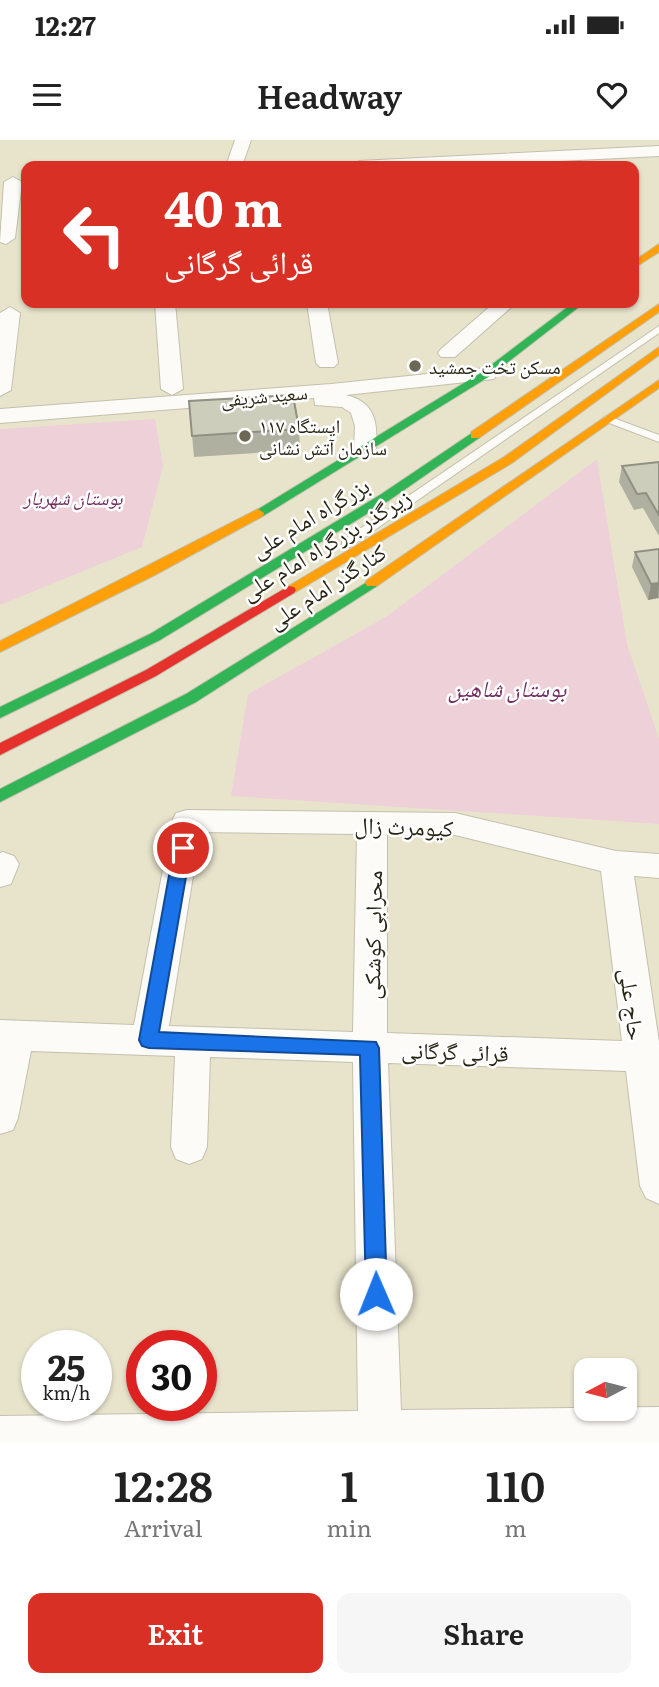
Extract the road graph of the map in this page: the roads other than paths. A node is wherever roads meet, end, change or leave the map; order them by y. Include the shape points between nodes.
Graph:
1 (243, 140) edge
2 (659, 153) edge
3 (594, 154) edge
4 (236, 161) edge
5 (508, 161) edge
6 (13, 182) edge
7 (6, 238) dead end
8 (659, 247) edge
9 (639, 261) edge
10 (659, 307) edge
11 (165, 308) edge
12 (318, 308) edge
13 (500, 308) edge
14 (572, 308) edge
15 (10, 313) dead end
16 (659, 329) edge
17 (659, 350) edge
18 (448, 353) dead end
19 (327, 363) dead end
20 (486, 374) junction
21 (0, 390) edge
22 (656, 391) edge
23 (172, 396) junction
24 (0, 416) edge
25 (608, 419) junction
26 (659, 439) edge
27 (365, 449) junction
28 (0, 647) edge
29 (0, 713) edge
30 (0, 738) edge
31 (0, 750) edge
32 (0, 796) edge
33 (372, 823) junction
34 (616, 863) junction
35 (659, 866) edge
36 (9, 1035) edge
37 (149, 1040) junction
38 (193, 1041) junction
39 (370, 1048) junction
40 (650, 1057) edge
41 (0, 1118) edge
42 (189, 1147) dead end
43 (659, 1186) edge
44 (659, 1427) edge
45 (380, 1432) junction
46 (11, 1438) edge
47 (267, 1438) edge

1 - 4 street
2 - 3 street
3 - 5 street
6 - 7 street
8 - 9 main road
10 - 29 main road, بزرگراه امام علی via 384,498 155,637
11 - 23 street
12 - 19 street
13 - 18 street
14 - 20 main road
15 - 21 street
16 - 30 lane via 352,540 160,660
17 - 31 main road, زیرگذر بزرگراه امام علی via 508,460 151,673
20 - 23 street, سعید شریفی
20 - 27 main road
22 - 25 main road, کنارگذر امام علی
23 - 24 street, سعید شریفی
23 - 27 street via 204,407 328,400 351,403 363,411 368,422
25 - 26 lane
25 - 32 main road, کنارگذر امام علی via 332,611 203,691
27 - 28 main road via 148,573
33 - 34 street, کیومرث زال via 456,824
33 - 37 street, کیومرث زال via 187,821
33 - 39 street, محرابی کوشکی
34 - 35 street, کیومرث زال
34 - 40 street, حاج علی
36 - 37 street, قرائی گرگانی
36 - 41 street
37 - 38 street, قرائی گرگانی
38 - 39 street, قرائی گرگانی
38 - 42 street
39 - 40 street, قرائی گرگانی
39 - 45 street, محرابی کوشکی
40 - 43 street, حاج علی
44 - 45 street
45 - 47 street
46 - 47 street

